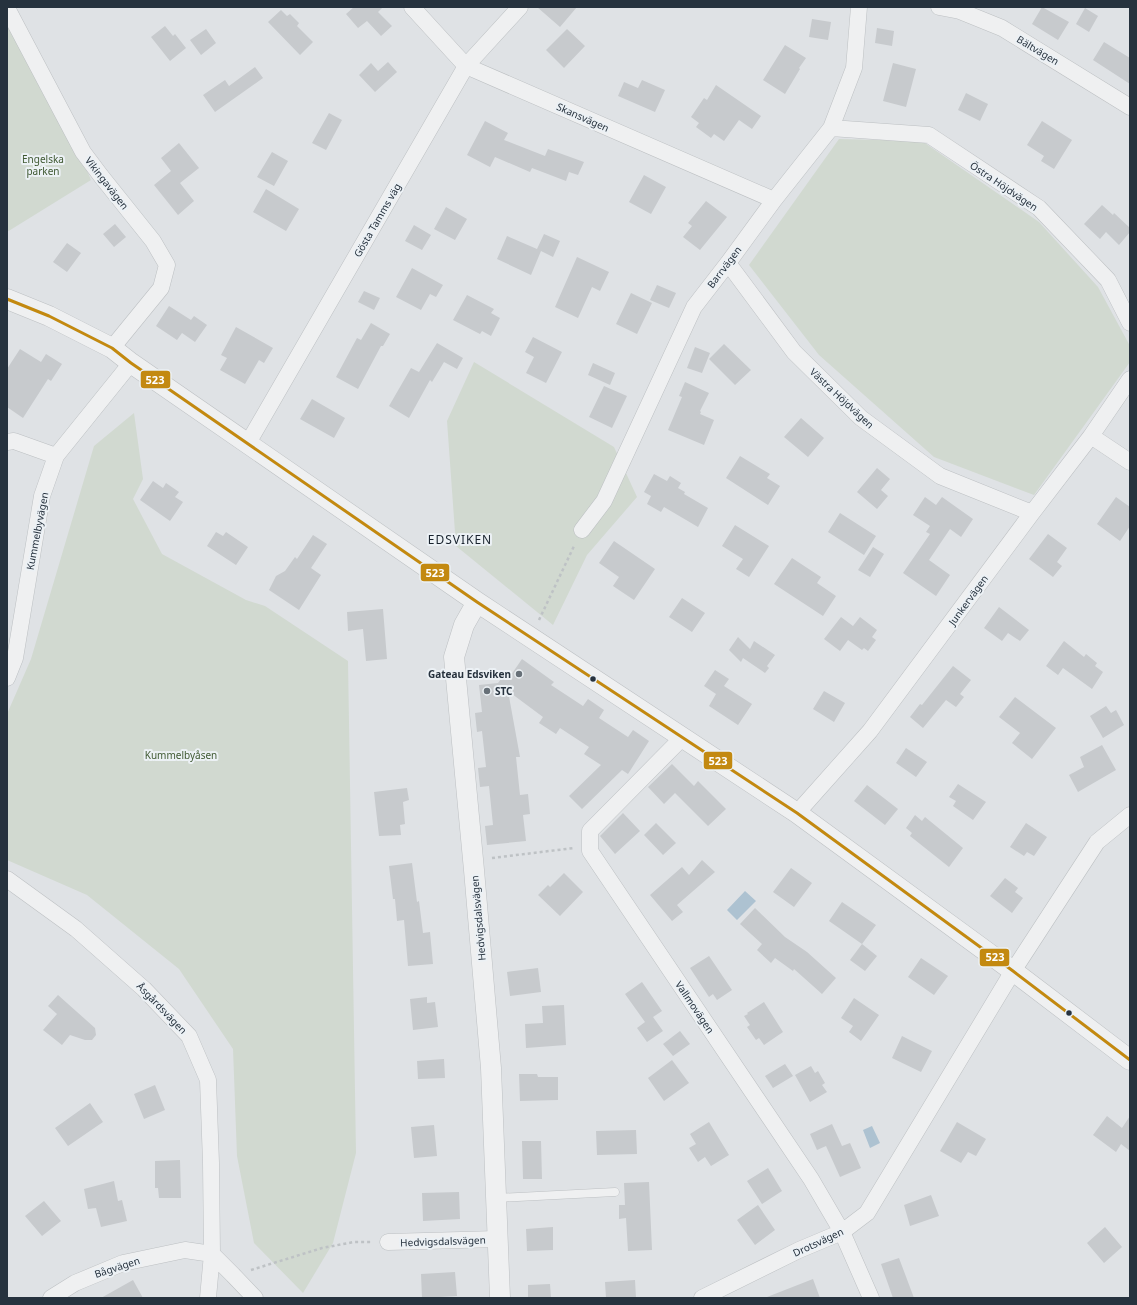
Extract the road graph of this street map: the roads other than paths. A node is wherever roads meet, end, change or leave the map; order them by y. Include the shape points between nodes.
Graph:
1 (412, 7) edge
2 (520, 7) edge
3 (862, 7) edge
4 (939, 7) edge
5 (7, 8) edge
6 (466, 66) junction
7 (1130, 107) edge
8 (831, 128) junction
9 (774, 200) junction
10 (728, 263) junction
11 (7, 299) edge
12 (1130, 323) edge
13 (112, 348) junction
14 (130, 363) junction
15 (1130, 379) edge
16 (1092, 436) junction
17 (7, 442) edge
18 (248, 443) junction
19 (56, 456) junction
20 (1130, 462) edge
21 (1032, 513) junction
22 (582, 530) road end
23 (478, 602) junction
24 (7, 678) edge
25 (683, 737) junction
26 (796, 813) junction
27 (1130, 815) edge
28 (7, 879) edge
29 (1013, 971) junction
30 (1130, 1060) edge
31 (615, 1192) dead end
32 (495, 1198) junction
33 (842, 1232) junction
34 (497, 1239) junction
35 (388, 1242) road end
36 (212, 1254) junction
37 (51, 1298) edge
38 (208, 1298) edge
39 (255, 1298) edge
40 (500, 1298) edge
41 (702, 1298) edge
42 (872, 1298) edge

1 - 6 street, Skansvägen
2 - 6 street, Gösta Tamms väg
3 - 8 street, Barrvägen via 854,68
4 - 7 street, Bältvägen via 960,11 1002,28
5 - 13 street, Vikingavägen via 83,152 153,241 167,265 161,288
6 - 9 street, Skansvägen
6 - 18 street, Gösta Tamms väg
8 - 9 street, Barrvägen
8 - 12 street, Östra Höjdvägen via 929,136 1039,208 1108,280
9 - 10 street, Barrvägen
10 - 21 street, Västra Höjdvägen via 794,352 861,418 940,476
10 - 22 street, Barrvägen via 694,307 604,501
11 - 13 street via 49,316
13 - 14 street
14 - 18 street
14 - 19 street, Kummelbyvägen
15 - 16 street, Junkervägen
16 - 20 street
16 - 21 street, Junkervägen
17 - 19 street via 14,441
18 - 23 street
19 - 24 street, Kummelbyvägen via 42,496 15,658
21 - 26 street, Junkervägen via 870,731
23 - 25 street
23 - 32 street, Hedvigsdalsvägen via 464,625 454,657 491,1068
25 - 26 street
25 - 33 street, Vallmovägen via 590,831 590,851 811,1179
26 - 29 street
27 - 29 street, Drotsvägen via 1097,842
28 - 36 street, Åsgårdsvägen via 81,934 144,989 189,1036 208,1080
29 - 30 street
29 - 33 street, Drotsvägen via 867,1213
31 - 32 lane
32 - 34 street, Hedvigsdalsvägen
33 - 41 street, Drotsvägen via 799,1250
33 - 42 street, Vallmovägen
34 - 35 street, Hedvigsdalsvägen
34 - 40 street, Hedvigsdalsvägen
36 - 37 street, Bågvägen via 185,1250 123,1263 74,1283
36 - 38 street, Åsgårdsvägen
36 - 39 street

